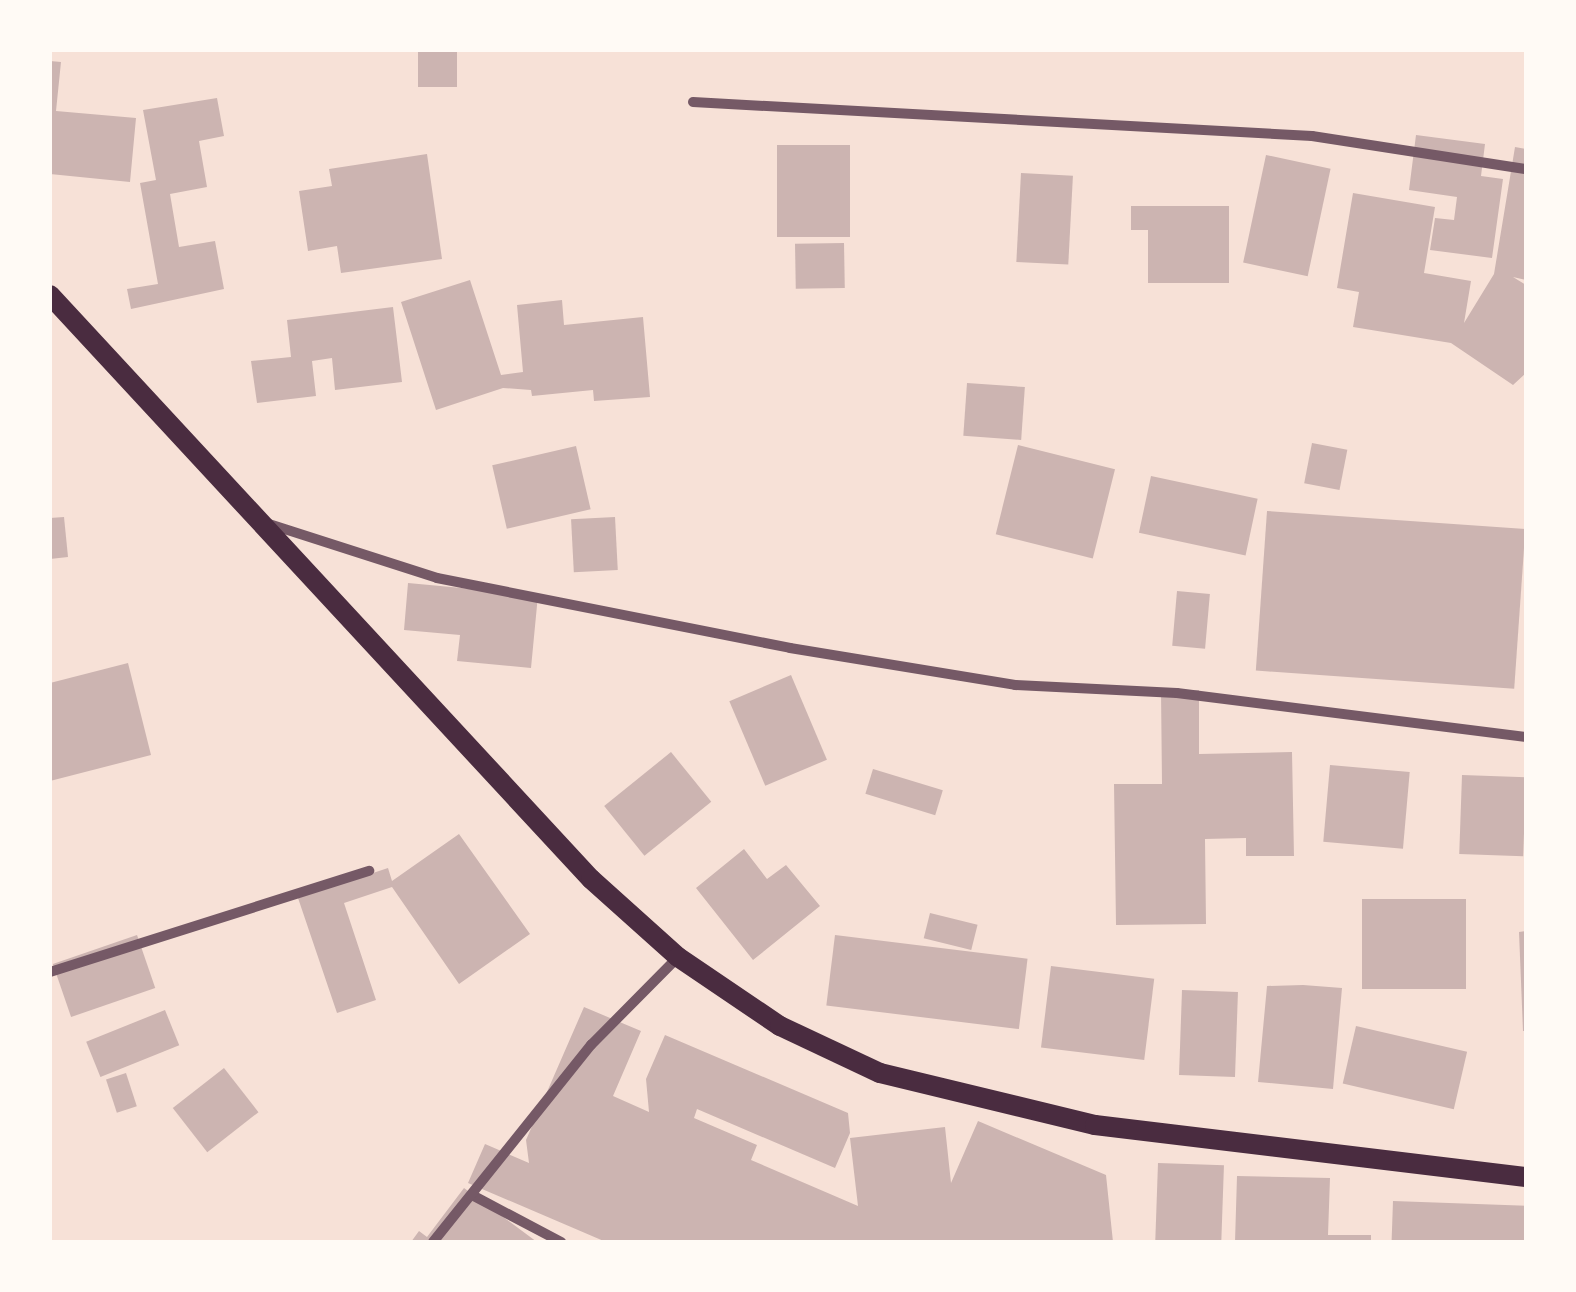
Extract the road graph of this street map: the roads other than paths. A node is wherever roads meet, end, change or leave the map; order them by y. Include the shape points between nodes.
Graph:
1 (693, 102) dead end
2 (1526, 168) edge
3 (50, 296) edge
4 (256, 520) junction
5 (1526, 737) edge
6 (369, 872) dead end
7 (678, 957) junction
8 (50, 972) edge
9 (1526, 1177) edge
10 (472, 1194) junction
11 (433, 1242) edge
12 (561, 1242) edge

1 - 2 street via 1312,136
3 - 4 main road
4 - 5 street via 436,578 790,648 1015,685 1177,693
4 - 7 main road via 591,879
6 - 8 street
7 - 9 main road via 780,1026 880,1073 1095,1125
7 - 10 street via 591,1046
10 - 11 street
10 - 12 street

